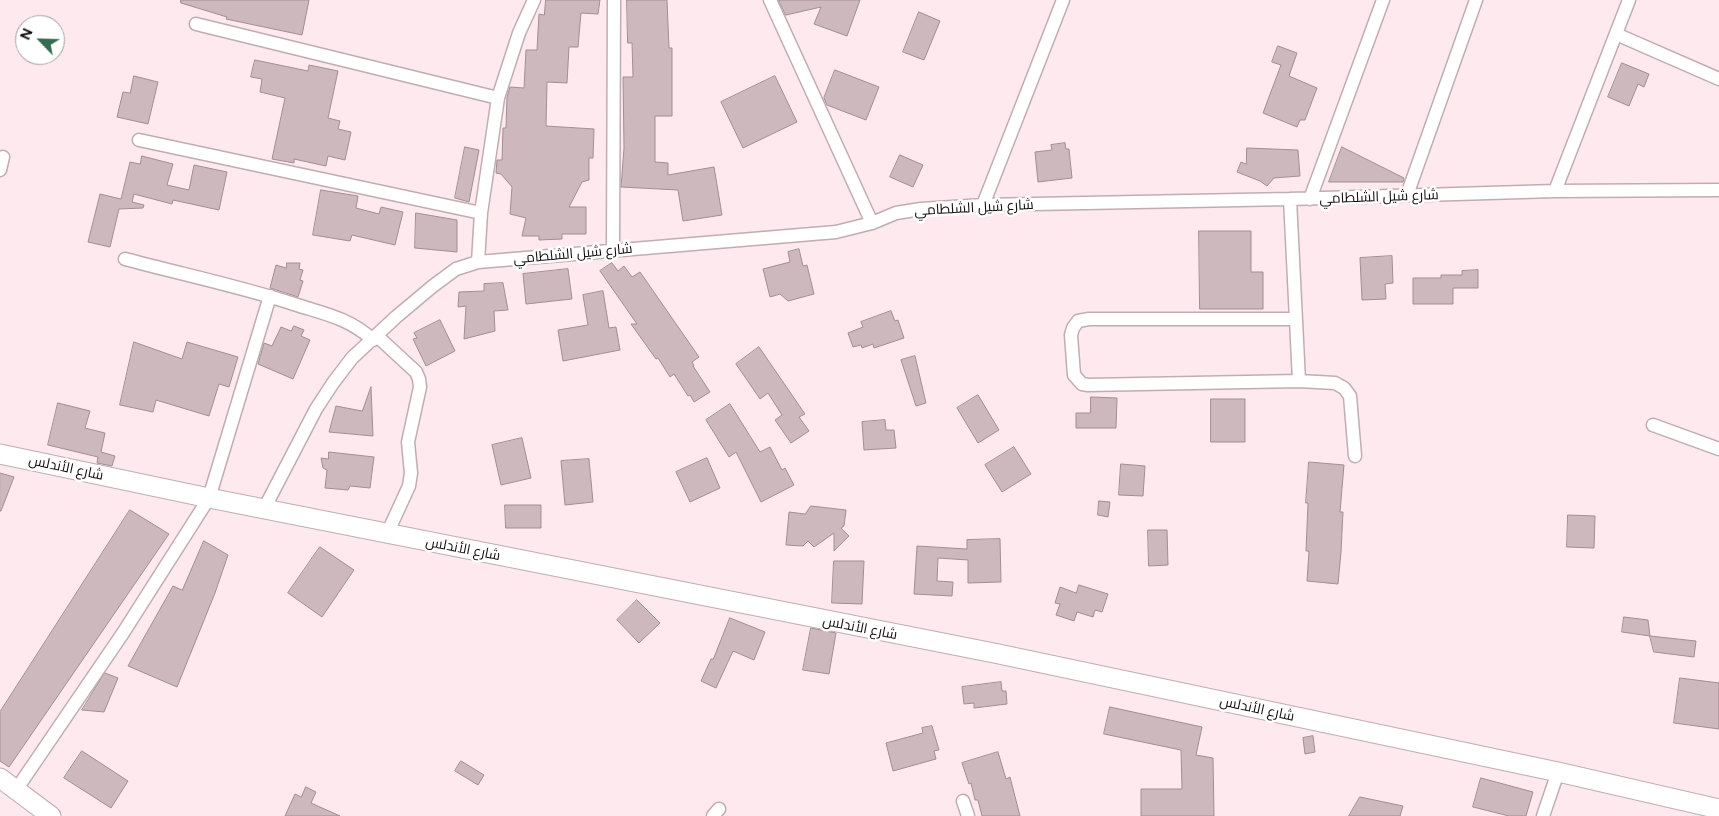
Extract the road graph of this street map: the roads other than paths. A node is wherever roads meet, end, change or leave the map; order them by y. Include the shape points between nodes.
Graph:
1 (534, 0) edge
2 (614, 0) edge
3 (770, 0) edge
4 (1063, 0) edge
5 (1383, 0) edge
6 (1476, 0) edge
7 (1629, 0) edge
8 (196, 24) dead end
9 (1616, 34) junction
10 (1719, 79) edge
11 (498, 98) junction
12 (139, 140) dead end
13 (1719, 190) edge
14 (1555, 191) junction
15 (1407, 195) junction
16 (1310, 199) junction
17 (1290, 200) junction
18 (983, 205) junction
19 (481, 213) junction
20 (872, 223) junction
21 (613, 250) junction
22 (125, 259) dead end
23 (478, 262) junction
24 (270, 296) junction
25 (1296, 319) junction
26 (375, 338) junction
27 (1298, 381) junction
28 (1653, 425) dead end
29 (1719, 449) edge
30 (0, 454) edge
31 (1355, 456) dead end
32 (209, 498) junction
33 (264, 509) junction
34 (387, 534) junction
35 (1558, 772) junction
36 (0, 778) edge
37 (16, 790) junction
38 (963, 801) dead end
39 (1719, 809) edge
40 (52, 816) edge
41 (968, 816) edge
42 (1543, 816) edge

1 - 11 street via 519,33
2 - 21 street
3 - 20 street
4 - 18 street
5 - 16 street
6 - 15 street
7 - 9 street
8 - 11 street
9 - 10 street
9 - 14 street
11 - 19 street
12 - 19 street
13 - 14 street, شارع شيل الشلطامي
14 - 15 street, شارع شيل الشلطامي
15 - 16 street, شارع شيل الشلطامي
16 - 17 street, شارع شيل الشلطامي
17 - 18 street, شارع شيل الشلطامي
17 - 25 street
18 - 20 street, شارع شيل الشلطامي via 896,213
19 - 23 street
20 - 21 street, شارع شيل الشلطامي via 836,232
21 - 23 street, شارع شيل الشلطامي
22 - 24 street
23 - 26 street, شارع شيل الشلطامي via 448,275
24 - 26 street via 348,321
24 - 32 street
25 - 27 street
25 - 27 street via 1089,319 1078,321 1071,334 1074,375 1082,384
26 - 33 street, شارع شيل الشلطامي via 352,358 332,383
26 - 34 street via 416,372 420,387 408,442 409,486
27 - 31 street via 1334,383 1344,388 1350,396
28 - 29 street
30 - 32 main road, شارع الأندلس
32 - 33 main road, شارع الأندلس
32 - 37 street via 123,633
33 - 34 main road, شارع الأندلس
34 - 35 main road, شارع الأندلس via 994,653
35 - 39 main road, شارع الأندلس
35 - 42 street
36 - 37 main road
37 - 40 main road
38 - 41 street

